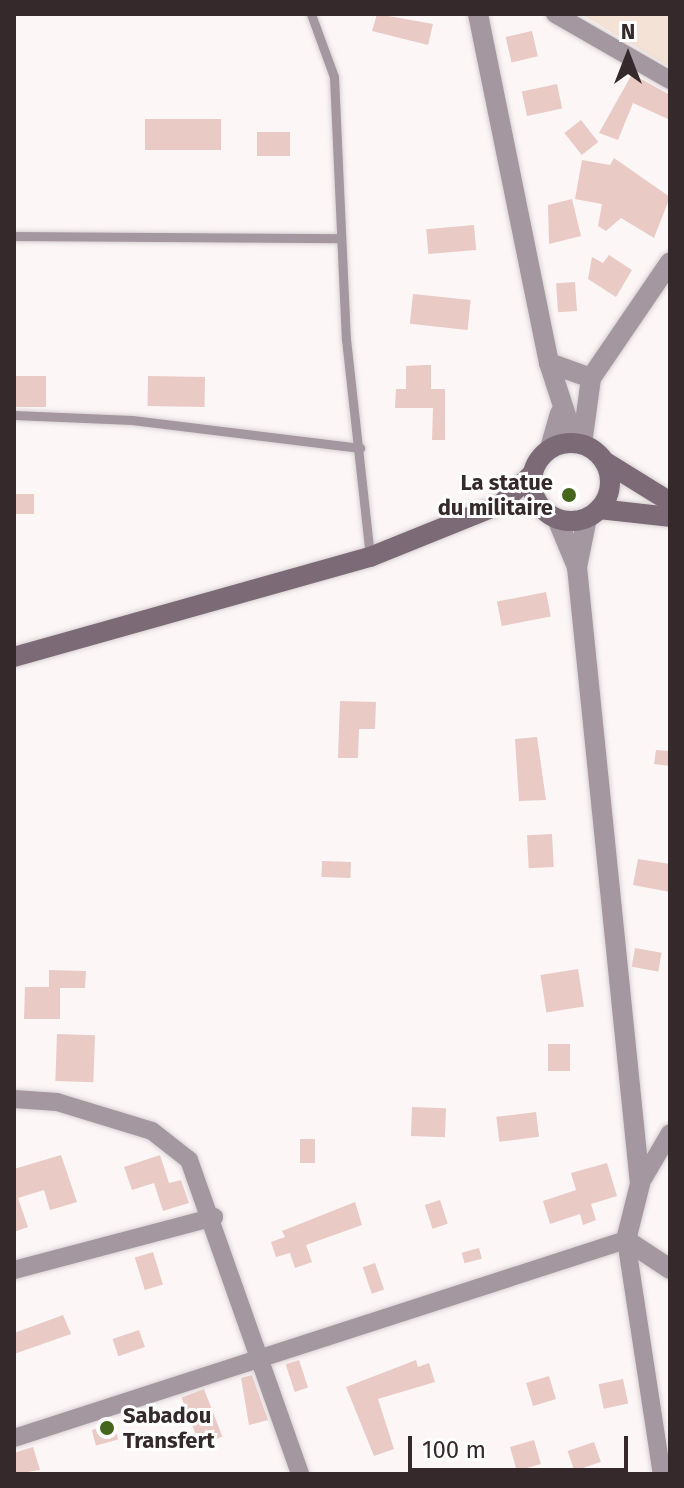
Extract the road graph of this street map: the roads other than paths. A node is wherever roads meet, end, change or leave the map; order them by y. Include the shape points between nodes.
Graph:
1 (311, 14) edge
2 (478, 14) edge
3 (555, 14) edge
4 (670, 80) edge
5 (14, 236) edge
6 (341, 238) junction
7 (670, 262) edge
8 (549, 363) junction
9 (591, 378) junction
10 (560, 413) junction
11 (14, 415) edge
12 (578, 444) junction
13 (360, 448) junction
14 (550, 448) junction
15 (604, 461) junction
16 (532, 474) junction
17 (670, 502) edge
18 (501, 504) junction
19 (593, 514) junction
20 (550, 515) junction
21 (670, 517) edge
22 (370, 557) junction
23 (577, 567) junction
24 (14, 657) edge
25 (14, 1099) edge
26 (670, 1133) edge
27 (640, 1184) junction
28 (214, 1217) junction
29 (626, 1240) junction
30 (670, 1269) edge
31 (14, 1270) edge
32 (261, 1357) junction
33 (14, 1438) edge
34 (300, 1474) edge
35 (662, 1474) edge

1 - 6 lane via 334,77
2 - 8 street
3 - 4 street
5 - 6 lane
6 - 13 lane
7 - 9 street
8 - 9 street
8 - 10 street
9 - 12 street
10 - 12 street
10 - 14 street
11 - 13 lane via 132,420
12 - 14 main road
12 - 15 main road
13 - 22 lane
14 - 16 main road
15 - 17 main road
15 - 19 main road via 610,486
16 - 18 main road
16 - 20 main road
18 - 20 main road
18 - 22 main road
19 - 20 main road
19 - 21 main road
19 - 23 street
20 - 23 street
22 - 24 main road
23 - 27 street
25 - 28 street via 57,1102 152,1131 189,1160
26 - 27 street
27 - 29 street
28 - 31 street
28 - 32 street
29 - 30 street
29 - 32 street
29 - 35 street
32 - 33 street
32 - 34 street

